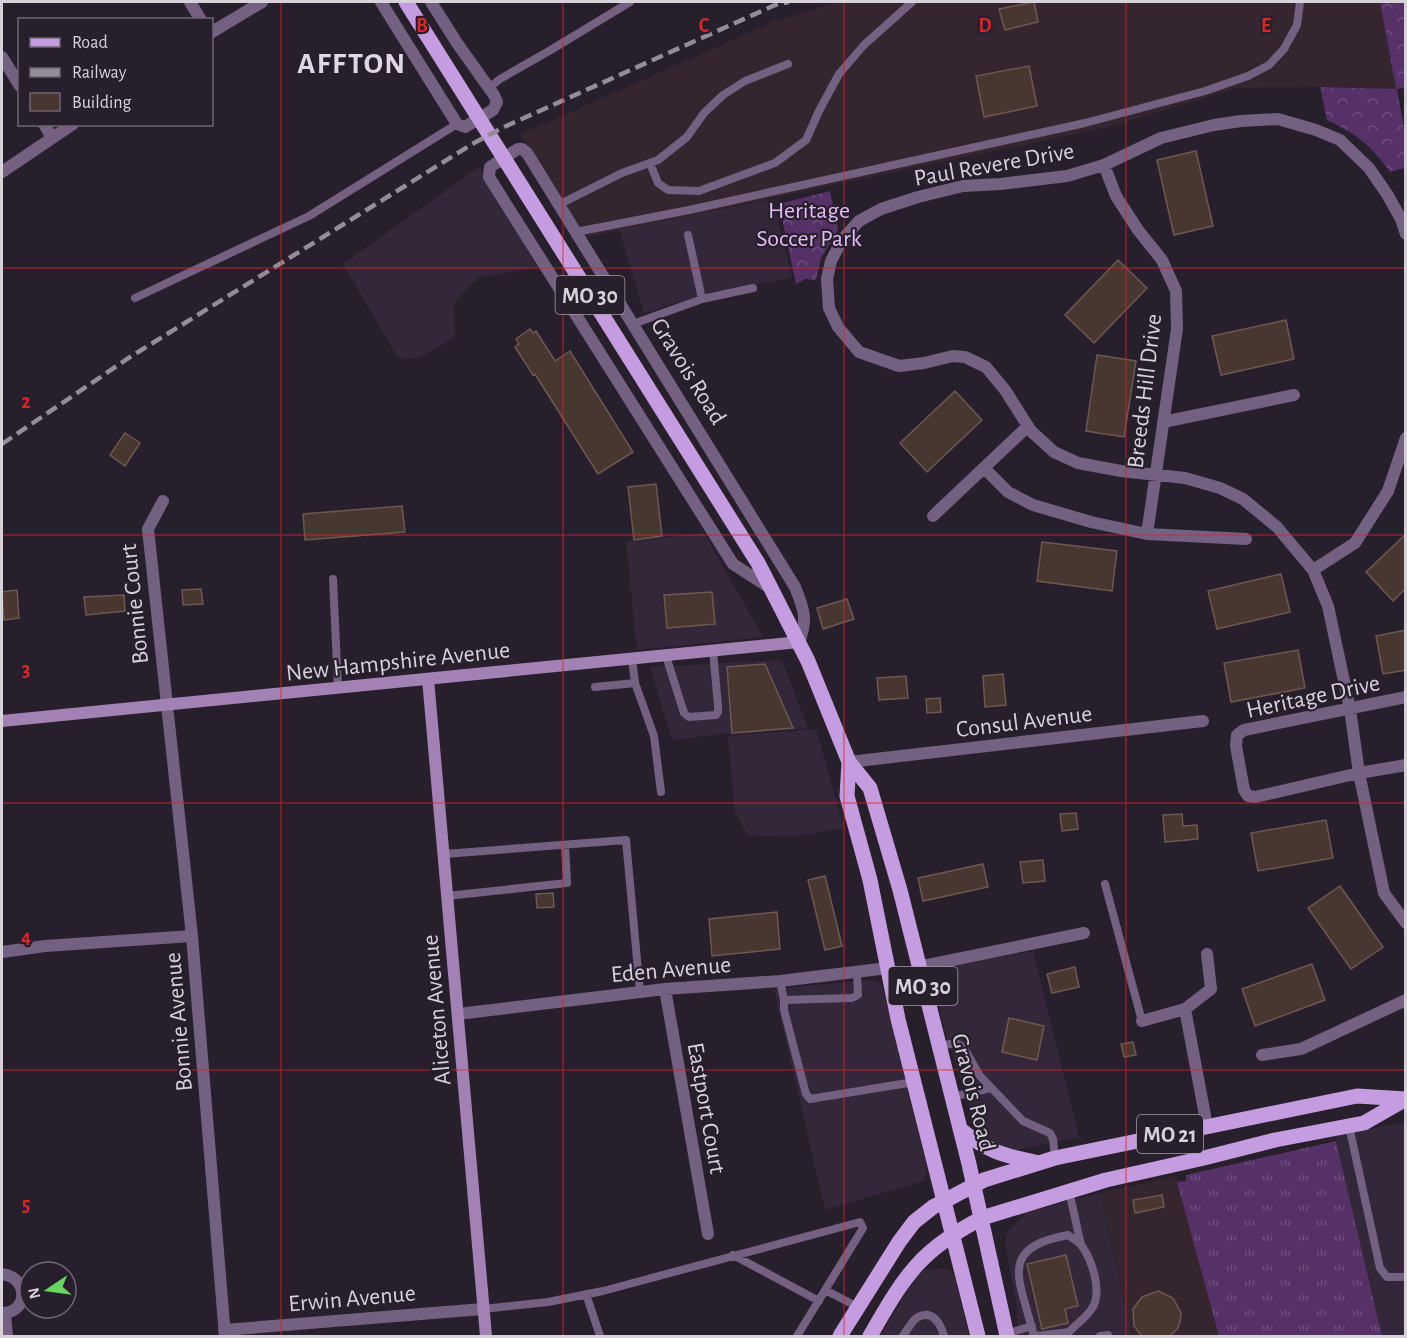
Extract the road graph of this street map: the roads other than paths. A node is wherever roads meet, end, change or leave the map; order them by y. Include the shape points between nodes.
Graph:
1 (190, 2) edge
2 (262, 2) edge
3 (381, 2) edge
4 (406, 2) edge
5 (431, 2) edge
6 (630, 2) edge
7 (912, 2) edge
8 (1300, 2) edge
9 (200, 18) edge
10 (213, 31) edge
11 (2, 57) edge
12 (788, 64) dead end
13 (18, 83) edge
14 (489, 88) junction
15 (461, 125) junction
16 (45, 126) edge
17 (70, 126) edge
18 (52, 138) junction
19 (650, 163) junction
20 (1104, 165) junction
21 (2, 172) edge
22 (558, 205) junction
23 (576, 232) junction
24 (1406, 234) edge
25 (688, 235) dead end
26 (753, 288) dead end
27 (135, 298) dead end
28 (702, 299) junction
29 (633, 324) junction
30 (1294, 395) dead end
31 (1163, 422) junction
32 (1028, 426) junction
33 (1406, 438) edge
34 (984, 468) junction
35 (1155, 474) junction
36 (163, 501) dead end
37 (933, 516) dead end
38 (1147, 534) junction
39 (1246, 539) dead end
40 (1313, 570) junction
41 (333, 579) dead end
42 (772, 589) junction
43 (799, 642) junction
44 (713, 651) junction
45 (666, 656) junction
46 (633, 659) junction
47 (428, 679) junction
48 (635, 683) junction
49 (595, 687) dead end
50 (338, 688) junction
51 (1406, 697) edge
52 (166, 705) junction
53 (1350, 709) junction
54 (2, 721) edge
55 (1203, 721) dead end
56 (849, 762) junction
57 (1406, 765) edge
58 (1359, 773) junction
59 (662, 792) dead end
60 (565, 844) junction
61 (444, 854) junction
62 (1105, 885) dead end
63 (447, 896) junction
64 (1406, 923) edge
65 (1084, 933) dead end
66 (192, 936) junction
67 (2, 952) edge
68 (1207, 954) dead end
69 (918, 967) junction
70 (888, 968) junction
71 (857, 973) junction
72 (780, 981) junction
73 (665, 989) junction
74 (640, 992) junction
75 (784, 1000) junction
76 (1406, 1000) edge
77 (1185, 1009) junction
78 (458, 1014) junction
79 (1142, 1021) joint
80 (939, 1046) junction
81 (1262, 1055) dead end
82 (914, 1082) junction
83 (991, 1088) junction
84 (952, 1097) junction
85 (1405, 1100) edge
86 (1207, 1126) junction
87 (1349, 1126) junction
88 (960, 1129) junction
89 (1055, 1158) junction
90 (1038, 1162) junction
91 (974, 1185) junction
92 (1069, 1191) junction
93 (944, 1201) junction
94 (982, 1218) junction
95 (708, 1234) dead end
96 (953, 1236) junction
97 (1081, 1245) junction
98 (733, 1255) junction
99 (2, 1274) edge
100 (1406, 1277) edge
101 (825, 1290) junction
102 (586, 1294) junction
103 (819, 1301) junction
104 (858, 1307) junction
105 (483, 1309) junction
106 (3, 1314) edge
107 (1032, 1326) junction
108 (225, 1333) edge
109 (1068, 1334) edge
110 (1007, 1335) edge
111 (7, 1336) edge
112 (486, 1336) edge
113 (600, 1336) edge
114 (797, 1336) edge
115 (840, 1336) edge
116 (870, 1336) edge
117 (903, 1336) edge
118 (944, 1336) edge
119 (978, 1336) edge
120 (1100, 1336) edge
121 (1108, 1336) edge

1 - 9 street
2 - 10 street
3 - 15 street
4 - 42 main road, Gravois Road / MO 30
5 - 14 street
6 - 14 lane
7 - 19 lane via 864,45 839,74 806,140 775,163 699,191 668,190 658,183
8 - 23 lane via 1297,25 1284,49 1269,65 1205,90 1085,123
11 - 13 street
12 - 19 lane via 745,81 723,95 687,137
14 - 15 street via 497,102 494,110
15 - 27 lane via 309,216
16 - 18 street
17 - 18 street
18 - 21 street
19 - 22 lane
20 - 24 street, Paul Revere Drive via 1161,138 1223,124 1278,119 1340,140 1369,168
20 - 31 street, Breeds Hill Drive via 1116,196 1162,260 1176,291 1177,329
20 - 32 street, Paul Revere Drive via 1067,176 963,186 881,209 859,221 842,240 831,261 826,279 830,308 838,327 859,352 899,366 965,357 986,367
22 - 23 street, Gravois Road
22 - 42 street, Gravois Road via 522,149 490,167 489,177 494,186 733,564
23 - 29 street, Gravois Road
25 - 28 lane
26 - 28 lane
28 - 29 lane
29 - 43 street, Gravois Road via 795,587 805,627
30 - 31 street
31 - 35 street, Breeds Hill Drive
32 - 34 street
32 - 35 street, Paul Revere Drive via 1054,452 1078,463
33 - 40 street via 1388,491 1355,543
34 - 37 street
34 - 38 street via 1008,492 1033,505
35 - 38 street, Breeds Hill Drive
35 - 40 street, Paul Revere Drive via 1185,478 1243,499 1277,527
36 - 52 street, Bonnie Court via 148,529
38 - 39 street
40 - 53 street, Paul Revere Drive via 1328,606
41 - 50 lane
42 - 43 main road, Gravois Road / MO 30
43 - 44 street, New Hampshire Avenue
43 - 56 main road, Gravois Road / MO 30
44 - 45 street, New Hampshire Avenue
44 - 45 lane via 716,715 689,717 684,713
45 - 46 street, New Hampshire Avenue
46 - 47 street, New Hampshire Avenue
46 - 48 lane
47 - 50 street, New Hampshire Avenue
47 - 61 street, Aliceton Avenue
48 - 49 lane
48 - 59 lane via 654,736
50 - 52 street, New Hampshire Avenue
51 - 53 street, Heritage Drive
52 - 54 street, New Hampshire Avenue
52 - 66 street, Bonnie Avenue
53 - 58 street, Paul Revere Drive
53 - 58 street, Heritage Drive via 1244,730 1237,735 1236,746 1248,796
55 - 56 street, Consul Avenue
56 - 69 main road, Gravois Road / MO 30 via 870,788
56 - 70 main road, Gravois Road / MO 30 via 847,796
57 - 58 street, Heritage Drive
58 - 64 street, Paul Revere Drive via 1384,893
60 - 61 lane
60 - 63 lane via 567,883
60 - 74 lane via 626,840
61 - 63 street, Aliceton Avenue
62 - 79 lane
63 - 78 street, Aliceton Avenue
65 - 69 street
66 - 67 street
66 - 108 street, Bonnie Avenue
68 - 77 street via 1211,989
69 - 80 main road, Gravois Road / MO 30
70 - 71 street, Eden Avenue
70 - 82 main road, Gravois Road / MO 30
71 - 72 street, Eden Avenue
71 - 75 lane via 858,996
72 - 73 street, Eden Avenue
72 - 75 lane
73 - 74 street, Eden Avenue
73 - 95 street, Eastport Court
74 - 78 street, Eden Avenue
75 - 82 lane via 810,1099
76 - 81 street via 1301,1049
77 - 79 street
77 - 86 street
78 - 105 street, Aliceton Avenue
80 - 83 lane via 956,1043 964,1048
80 - 84 main road, Gravois Road / MO 30
82 - 93 main road, Gravois Road / MO 30
83 - 84 lane
83 - 89 lane via 1023,1121 1050,1133
84 - 88 main road, Gravois Road / MO 30
85 - 86 main road, MO 21 via 1357,1096
85 - 87 main road, MO 21 via 1364,1123
86 - 89 main road, MO 21
87 - 92 main road, MO 21 via 1275,1140
87 - 100 lane via 1380,1268 1387,1277
88 - 90 main road via 984,1148
88 - 91 main road, Gravois Road / MO 30
89 - 90 main road, MO 21
90 - 91 main road, MO 21
91 - 93 main road, MO 21
91 - 94 main road, Gravois Road / MO 30
92 - 94 main road, MO 21
92 - 97 lane
93 - 96 main road, Gravois Road / MO 30
93 - 104 main road via 914,1222
94 - 96 main road, MO 21
94 - 110 main road, Gravois Road / MO 30
96 - 116 main road via 917,1264
96 - 119 main road, Gravois Road / MO 30
97 - 107 lane via 1068,1235 1041,1241 1025,1252 1018,1263
97 - 109 lane via 1097,1293 1089,1313
98 - 101 lane via 860,1222 863,1228
98 - 102 lane
98 - 103 lane
99 - 106 street via 15,1279 22,1292 18,1306
101 - 103 lane
101 - 104 lane
102 - 105 lane
102 - 113 lane
103 - 114 lane
104 - 115 main road
105 - 108 street, Erwin Avenue
105 - 112 street, Aliceton Avenue
106 - 111 street
107 - 109 lane via 1036,1336
107 - 110 lane
117 - 118 lane via 912,1322 924,1316 941,1324
120 - 121 lane

